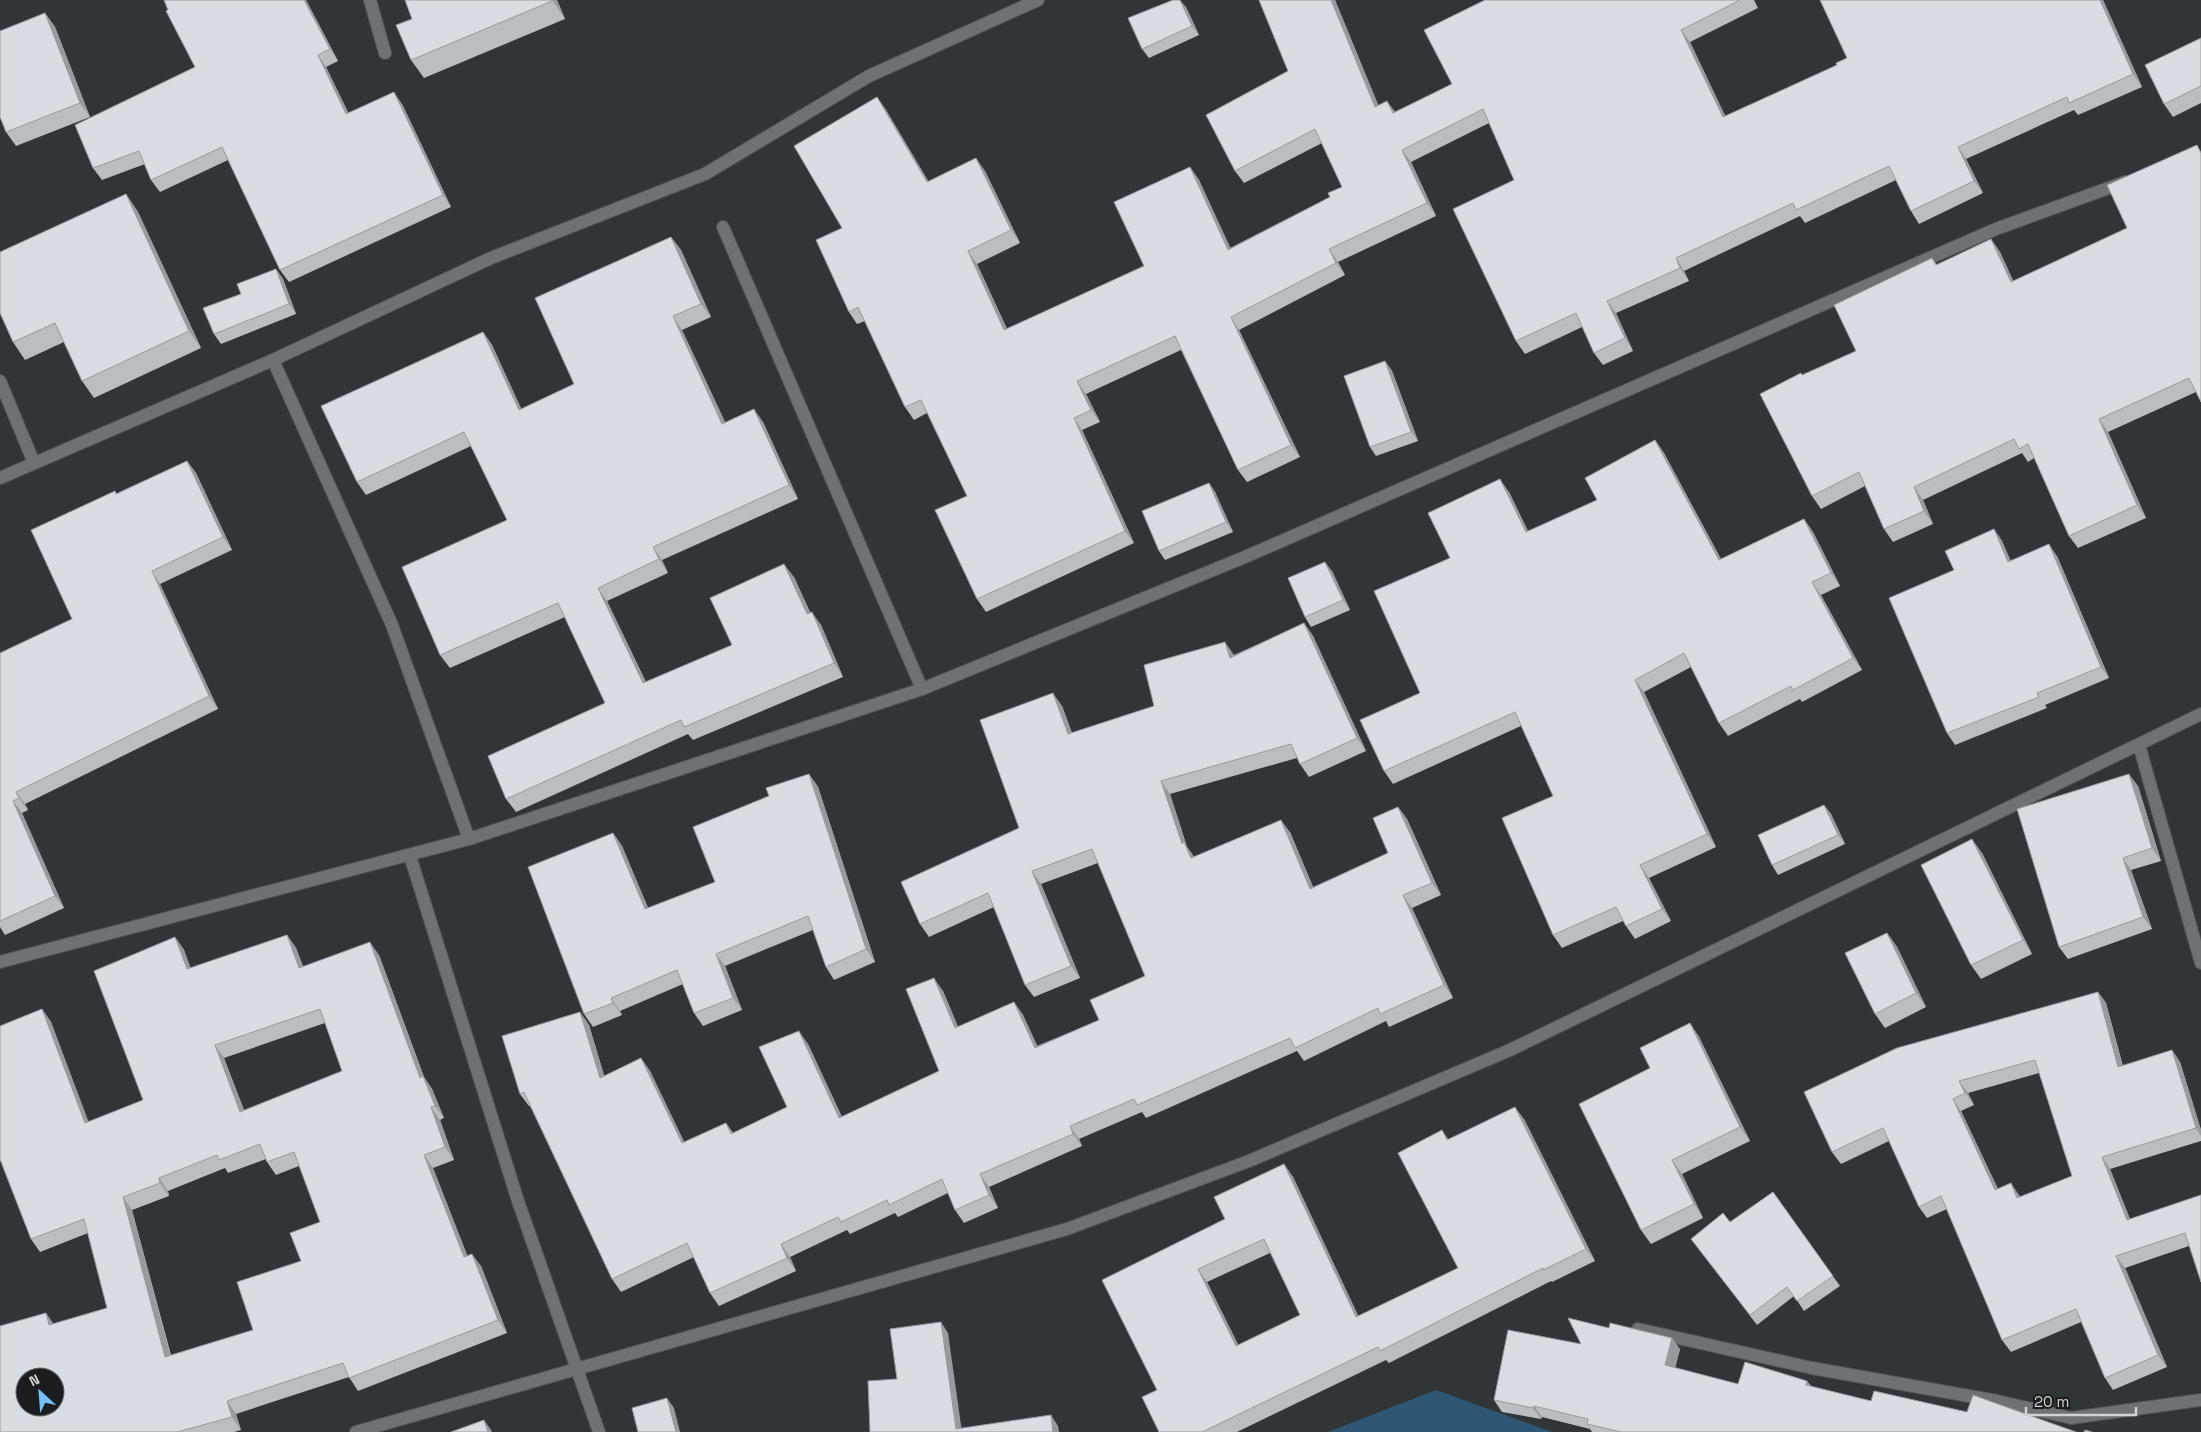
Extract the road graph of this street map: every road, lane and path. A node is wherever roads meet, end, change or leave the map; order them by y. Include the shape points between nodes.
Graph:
1 (370, 0) edge
2 (1038, 0) edge
3 (385, 53) dead end
4 (2133, 179) edge
5 (723, 227) dead end
6 (273, 360) junction
7 (0, 381) edge
8 (34, 463) junction
9 (0, 478) edge
10 (922, 689) junction
11 (2201, 714) edge
12 (2139, 745) junction
13 (469, 839) junction
14 (410, 856) junction
15 (0, 962) edge
16 (2201, 963) edge
17 (1638, 1329) edge
18 (578, 1369) junction
19 (2201, 1400) edge
20 (356, 1432) edge
21 (599, 1432) edge

1 - 3 street
2 - 6 street via 868,76 705,174 491,258
4 - 10 street via 1996,229 1245,558
5 - 10 street
6 - 8 street
6 - 13 street via 392,624
7 - 8 street
8 - 9 street
10 - 13 street
11 - 12 street
12 - 16 street
12 - 18 street via 1510,1050 1249,1161 1067,1229
13 - 14 street
14 - 15 street
14 - 18 street via 518,1201
17 - 19 street via 1812,1368 1997,1401 2071,1418
18 - 20 street
18 - 21 street

